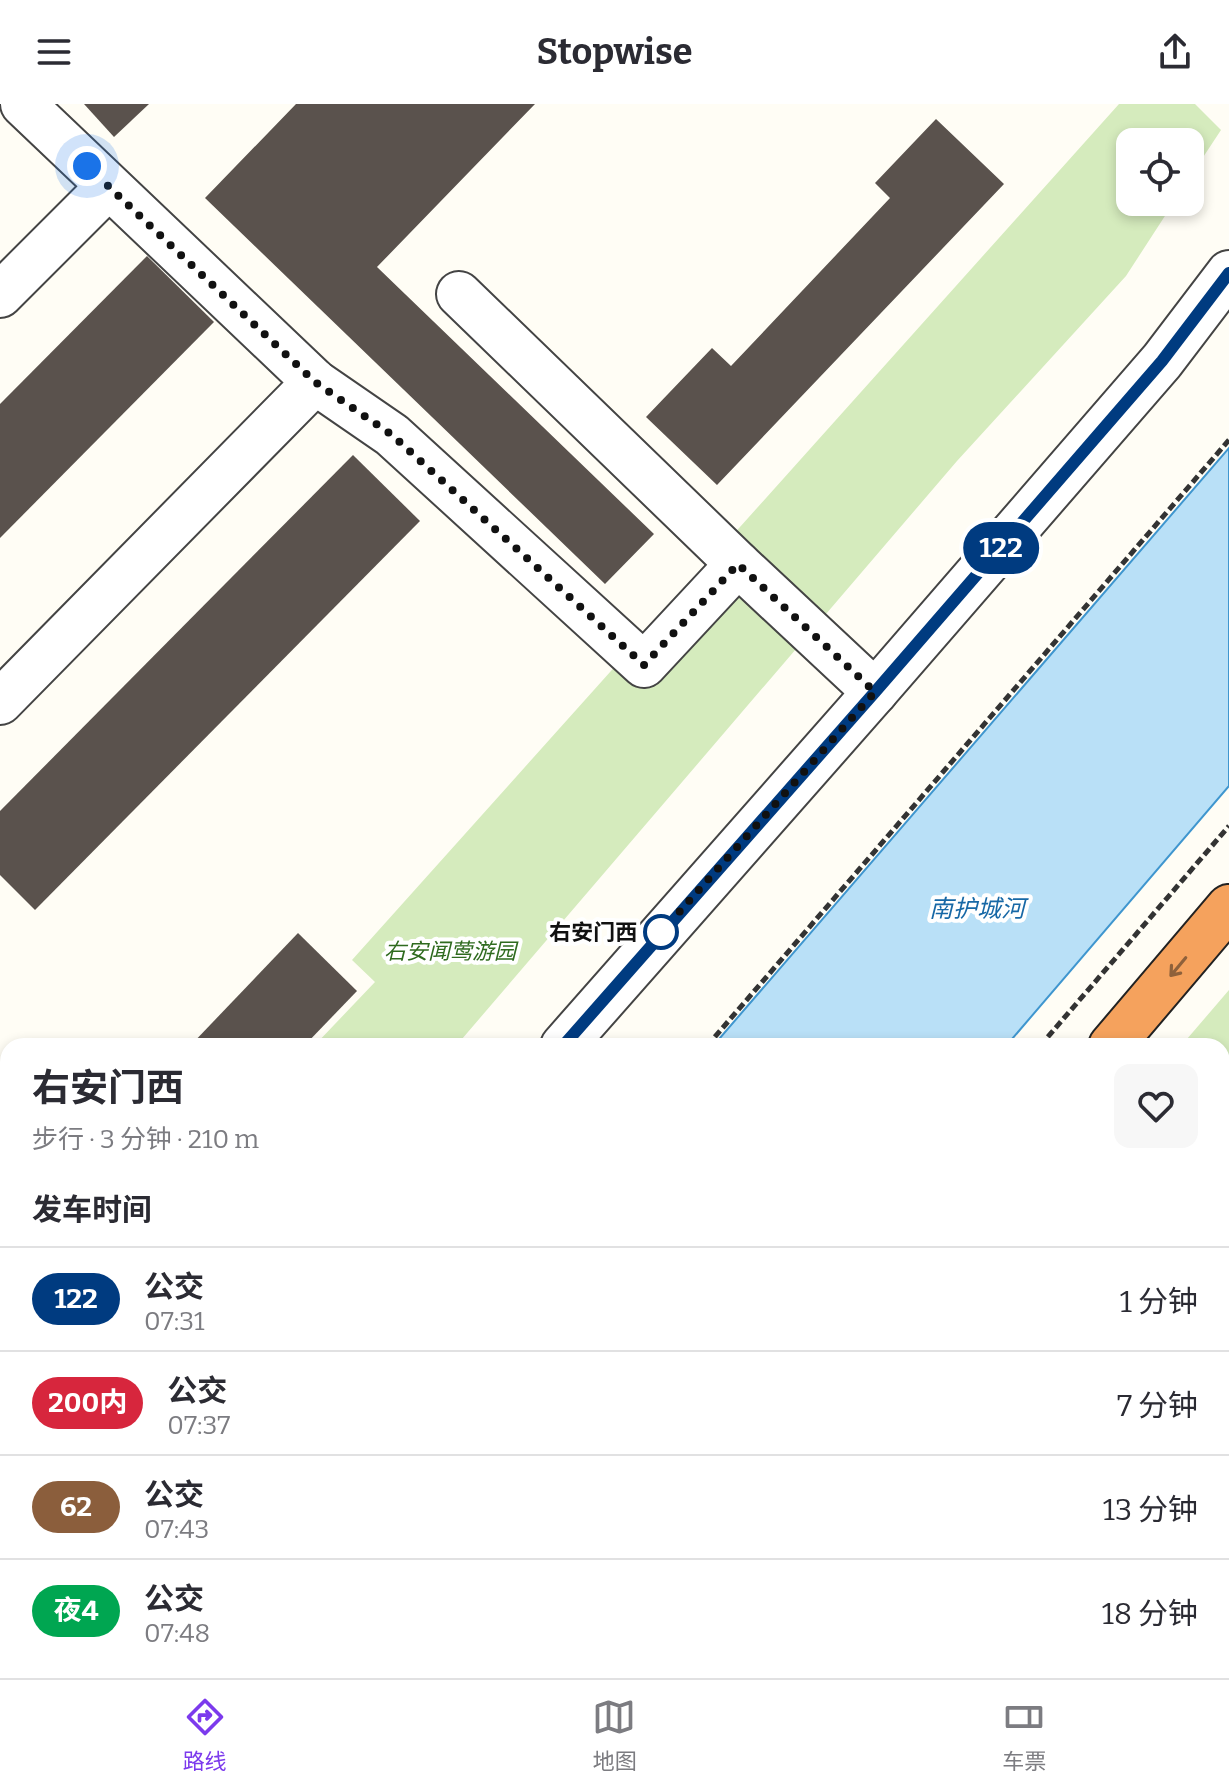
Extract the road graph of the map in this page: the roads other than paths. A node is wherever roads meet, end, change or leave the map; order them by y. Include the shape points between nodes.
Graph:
1 (23, 104) edge
2 (108, 187) junction
3 (1229, 273) edge
4 (459, 294) dead end
5 (0, 295) edge
6 (315, 382) junction
7 (738, 564) junction
8 (875, 692) junction
9 (0, 702) edge
10 (1229, 907) edge
11 (570, 1038) edge
12 (1118, 1038) edge

1 - 2 street
2 - 5 street
2 - 6 street
3 - 8 street via 1162,361
4 - 7 street
6 - 7 street via 392,435 644,665
6 - 9 street
7 - 8 street
8 - 11 street
10 -> 12 highway

